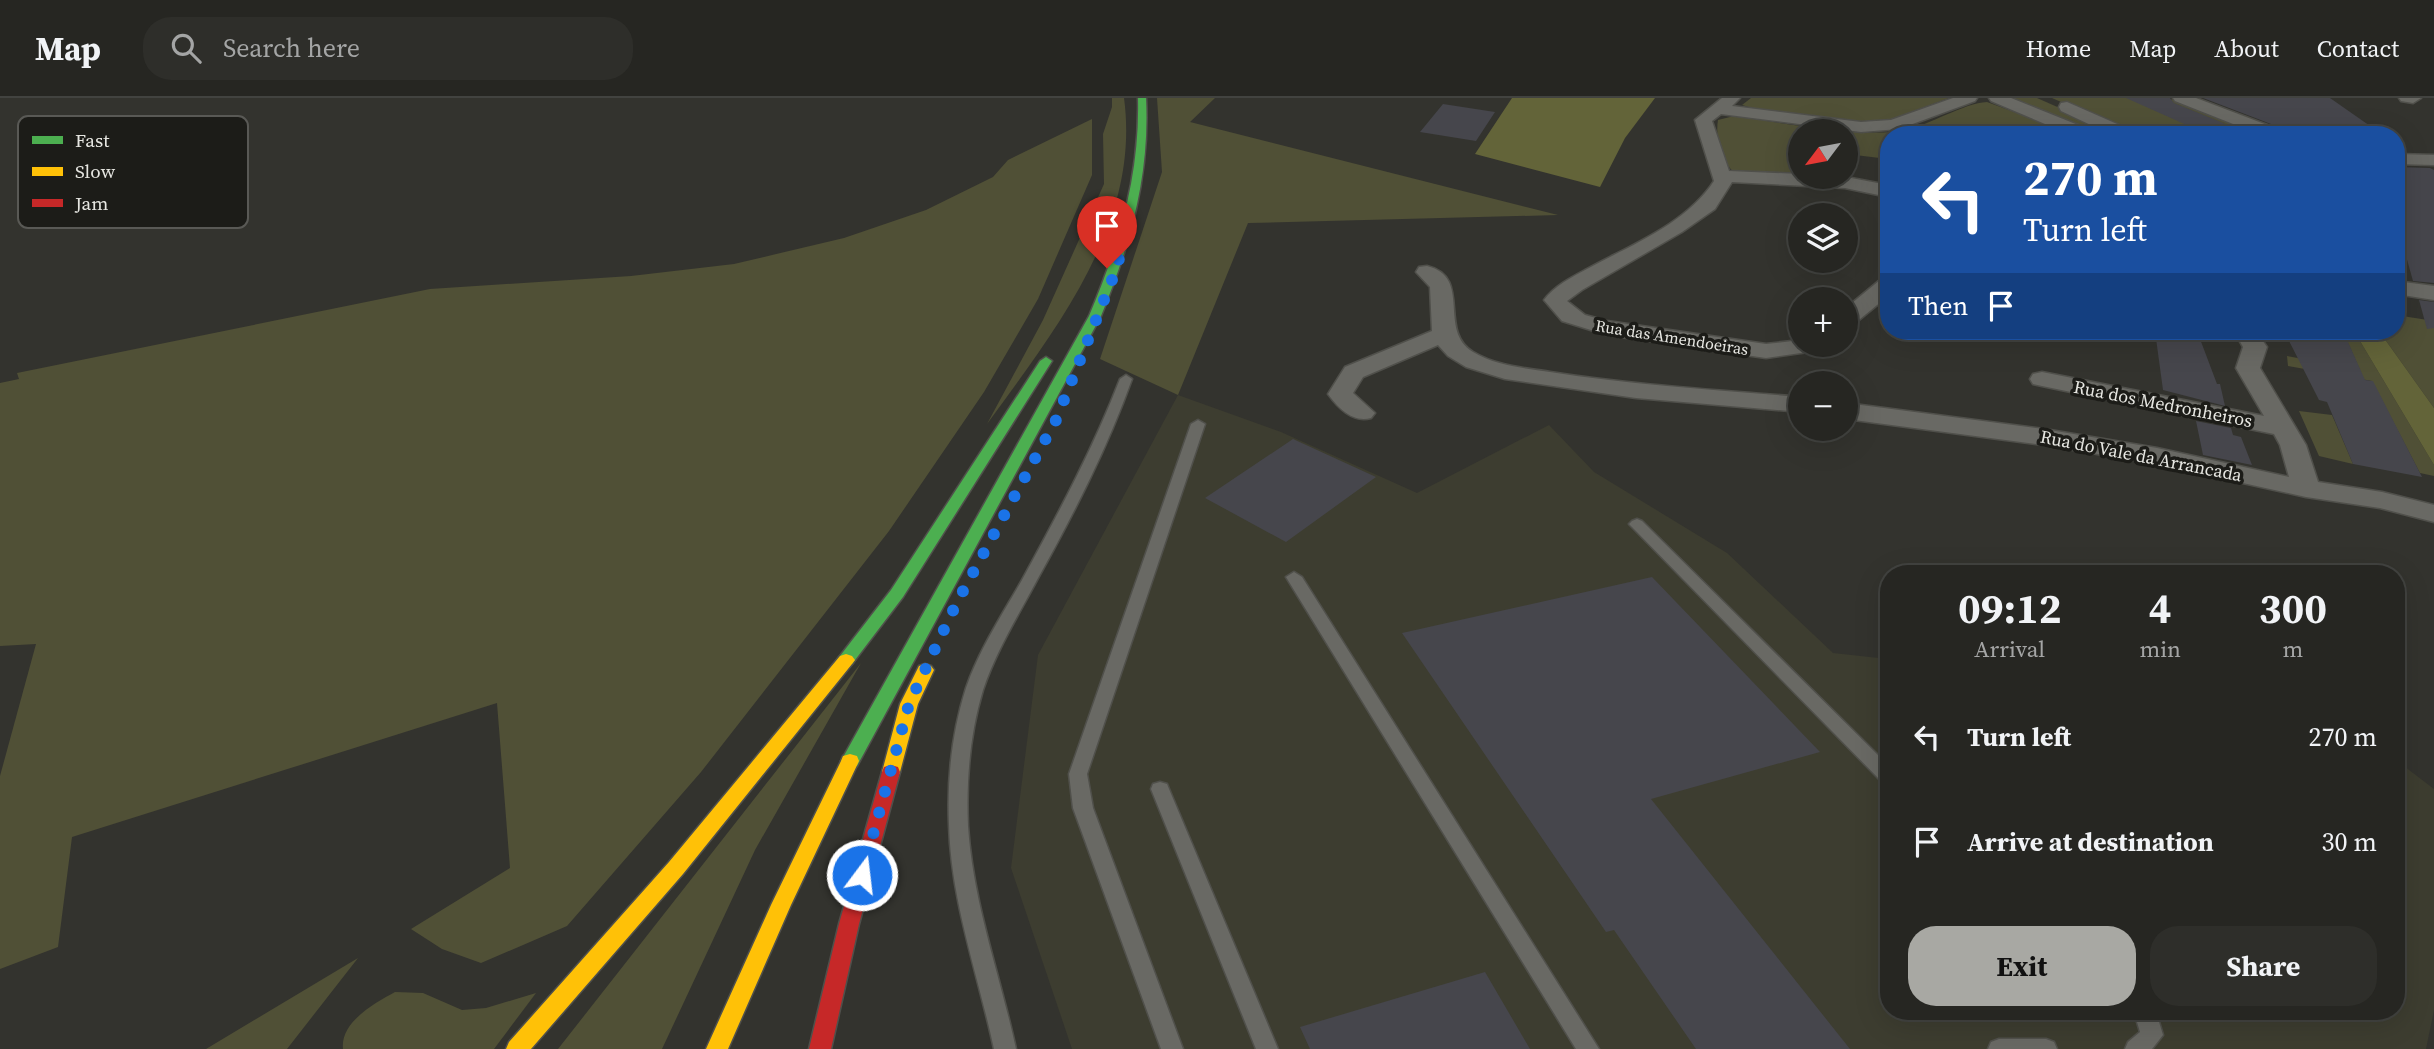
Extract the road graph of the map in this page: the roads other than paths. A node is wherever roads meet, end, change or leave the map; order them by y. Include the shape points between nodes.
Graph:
1 (1142, 98) edge
2 (1969, 98) edge
3 (1997, 98) edge
4 (2182, 98) edge
5 (2407, 98) edge
6 (2413, 99) edge
7 (2055, 102) dead end
8 (1724, 103) edge
9 (2065, 126) edge
10 (2107, 126) edge
11 (2254, 126) edge
12 (2405, 159) edge
13 (2434, 160) edge
14 (1721, 176) junction
15 (1880, 189) edge
16 (1111, 269) junction
17 (1427, 272) dead end
18 (2405, 289) edge
19 (1880, 291) edge
20 (2434, 293) edge
21 (1858, 309) edge
22 (1076, 316) dead end
23 (1444, 334) junction
24 (2251, 340) edge
25 (1788, 349) edge
26 (1054, 350) dead end
27 (1126, 379) dead end
28 (2042, 379) dead end
29 (1788, 404) edge
30 (1363, 413) dead end
31 (1858, 413) edge
32 (1056, 420) dead end
33 (1198, 424) dead end
34 (2283, 428) junction
35 (2306, 489) junction
36 (2434, 513) edge
37 (1637, 524) dead end
38 (949, 546) dead end
39 (1294, 577) dead end
40 (930, 659) dead end
41 (1880, 768) edge
42 (1160, 789) dead end
43 (2147, 1020) edge
44 (517, 1049) edge
45 (717, 1049) edge
46 (820, 1049) edge
47 (1005, 1049) edge
48 (1172, 1049) edge
49 (1267, 1049) edge
50 (1588, 1049) edge
51 (1998, 1049) edge
52 (2046, 1049) edge
53 (2136, 1049) edge

1 - 16 main road via 1145,140 1140,183
2 - 8 street via 1893,125 1861,127
3 - 9 street
4 - 11 street
5 - 6 street
7 - 10 street
8 - 14 street via 1703,120
12 - 13 street
14 - 15 street via 1845,182
14 - 25 street, Rua das Amendoeiras via 1723,181 1708,205 1555,300 1560,310 1582,322 1607,328 1748,349
16 - 22 main road
16 - 32 main road
16 - 38 main road
16 - 45 main road via 1072,362 855,752
17 - 23 street via 1441,285
18 - 20 street
19 - 21 street
23 - 29 street via 1457,351 1486,368 1588,386
23 - 30 street via 1354,372 1340,394
24 - 34 street via 2255,347 2248,368
26 - 44 main road via 897,593 831,679 676,868
27 - 47 lane via 1092,463 982,668 965,724 959,779 960,846 968,900
28 - 34 street, Rua dos Medronheiros
31 - 35 street, Rua do Vale da Arrancada via 2145,454
33 - 48 lane via 1078,774 1083,808
34 - 35 street
35 - 36 street, Rua do Vale da Arrancada
37 - 41 lane
39 - 50 lane
40 - 46 main road via 909,704
42 - 49 lane
43 - 53 lane via 2152,1035
51 - 52 lane

